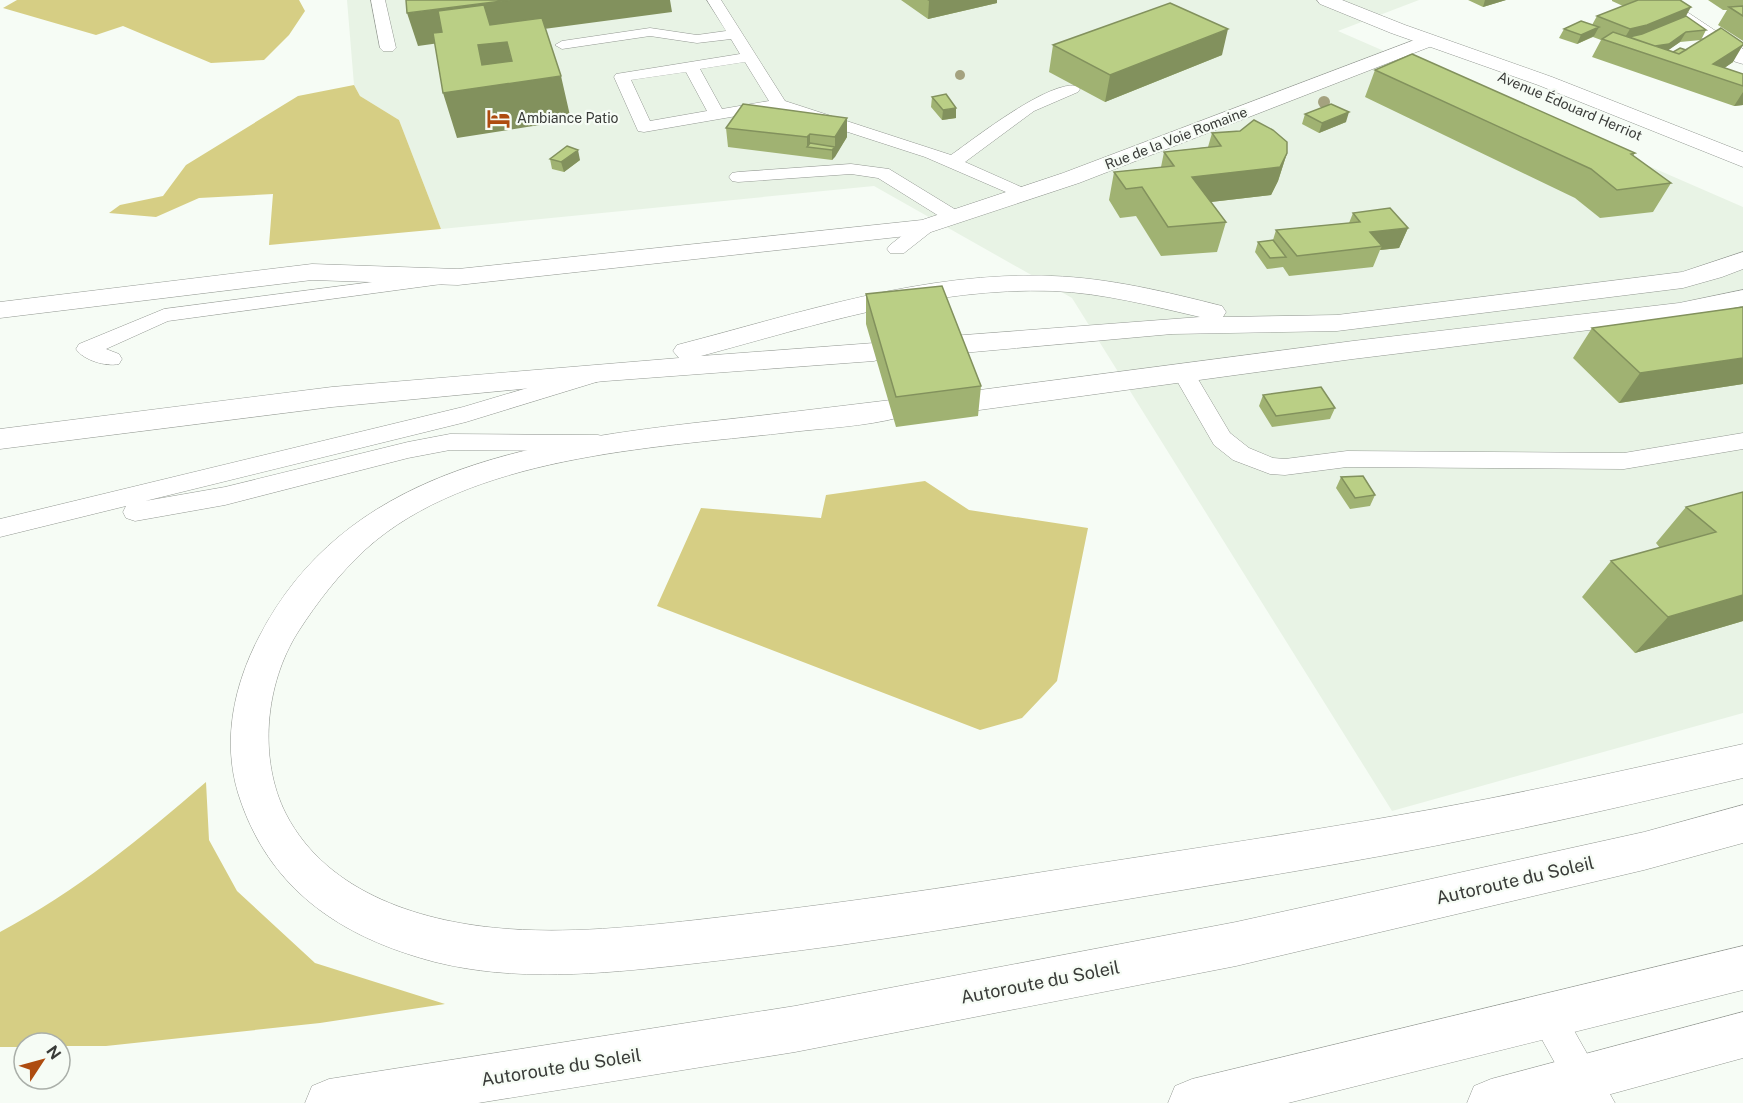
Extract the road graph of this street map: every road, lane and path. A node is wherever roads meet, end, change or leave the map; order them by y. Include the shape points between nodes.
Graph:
1 (378, 0) edge
2 (714, 0) edge
3 (1326, 0) edge
4 (1658, 0) edge
5 (1398, 29) junction
6 (735, 34) junction
7 (1425, 42) junction
8 (562, 45) dead end
9 (388, 48) dead end
10 (749, 57) junction
11 (1743, 58) edge
12 (690, 66) junction
13 (1072, 89) dead end
14 (779, 104) junction
15 (717, 115) junction
16 (1743, 160) edge
17 (953, 162) junction
18 (738, 177) dead end
19 (1743, 180) edge
20 (1022, 194) junction
21 (954, 217) junction
22 (925, 226) junction
23 (897, 249) dead end
24 (1743, 260) edge
25 (458, 277) junction
26 (1743, 298) edge
27 (0, 310) edge
28 (1289, 325) junction
29 (951, 345) edge
30 (874, 352) edge
31 (111, 359) dead end
32 (606, 372) junction
33 (1184, 374) junction
34 (972, 401) edge
35 (891, 410) edge
36 (0, 439) edge
37 (1743, 441) edge
38 (608, 443) junction
39 (6, 527) edge
40 (1743, 761) edge
41 (1743, 824) edge
42 (1743, 968) edge
43 (1547, 1016) junction
44 (1743, 1035) edge
45 (1590, 1091) edge
46 (329, 1103) edge
47 (1192, 1103) edge
48 (1491, 1103) edge

1 - 9 lane
2 - 6 lane
3 - 5 main road, Avenue Édouard Herriot
4 - 11 main road
5 - 7 main road, Avenue Édouard Herriot
5 - 16 main road, Avenue Édouard Herriot via 1545,81
6 - 8 lane via 697,39 650,32
6 - 10 lane
7 - 19 main road, Avenue Édouard Herriot via 1523,88
7 - 20 main road, Rue de la Voie Romaine
10 - 12 lane
10 - 14 lane
12 - 15 lane
12 - 15 lane via 622,77 644,127
13 - 17 lane via 1028,108
14 - 15 lane
14 - 17 lane
17 - 20 lane
18 - 21 lane via 851,169 883,173
20 - 21 main road, Rue de la Voie Romaine
21 - 22 main road, Rue de la Voie Romaine
22 - 23 lane
22 - 25 main road, Rue de la Voie Romaine
24 - 28 main road via 1713,272 1647,286 1337,323
25 - 27 main road, Rue de la Voie Romaine via 312,272
25 - 31 lane via 164,315 87,349
26 - 33 main road via 1679,311
28 - 29 main road via 1173,326
28 - 32 main road via 1073,285 1030,283 870,302
30 - 32 main road
32 - 36 main road via 332,397
32 - 39 lane via 466,414
33 - 34 main road
33 - 37 lane via 1222,439 1241,454 1270,466 1347,459 1624,461
35 - 38 main road
38 - 39 lane via 450,442 225,496 116,515
38 - 40 main road via 515,461 441,488 408,505 356,538 308,585 292,609 256,688 250,714 250,757 256,788 270,824 289,857 348,907 392,928 445,942 529,952 625,950 873,921 1414,831
41 - 46 main road, Autoroute du Soleil via 1644,851 1236,944 795,1029
42 - 43 main road
43 - 45 lane
43 - 47 main road
44 - 45 main road
45 - 48 main road

